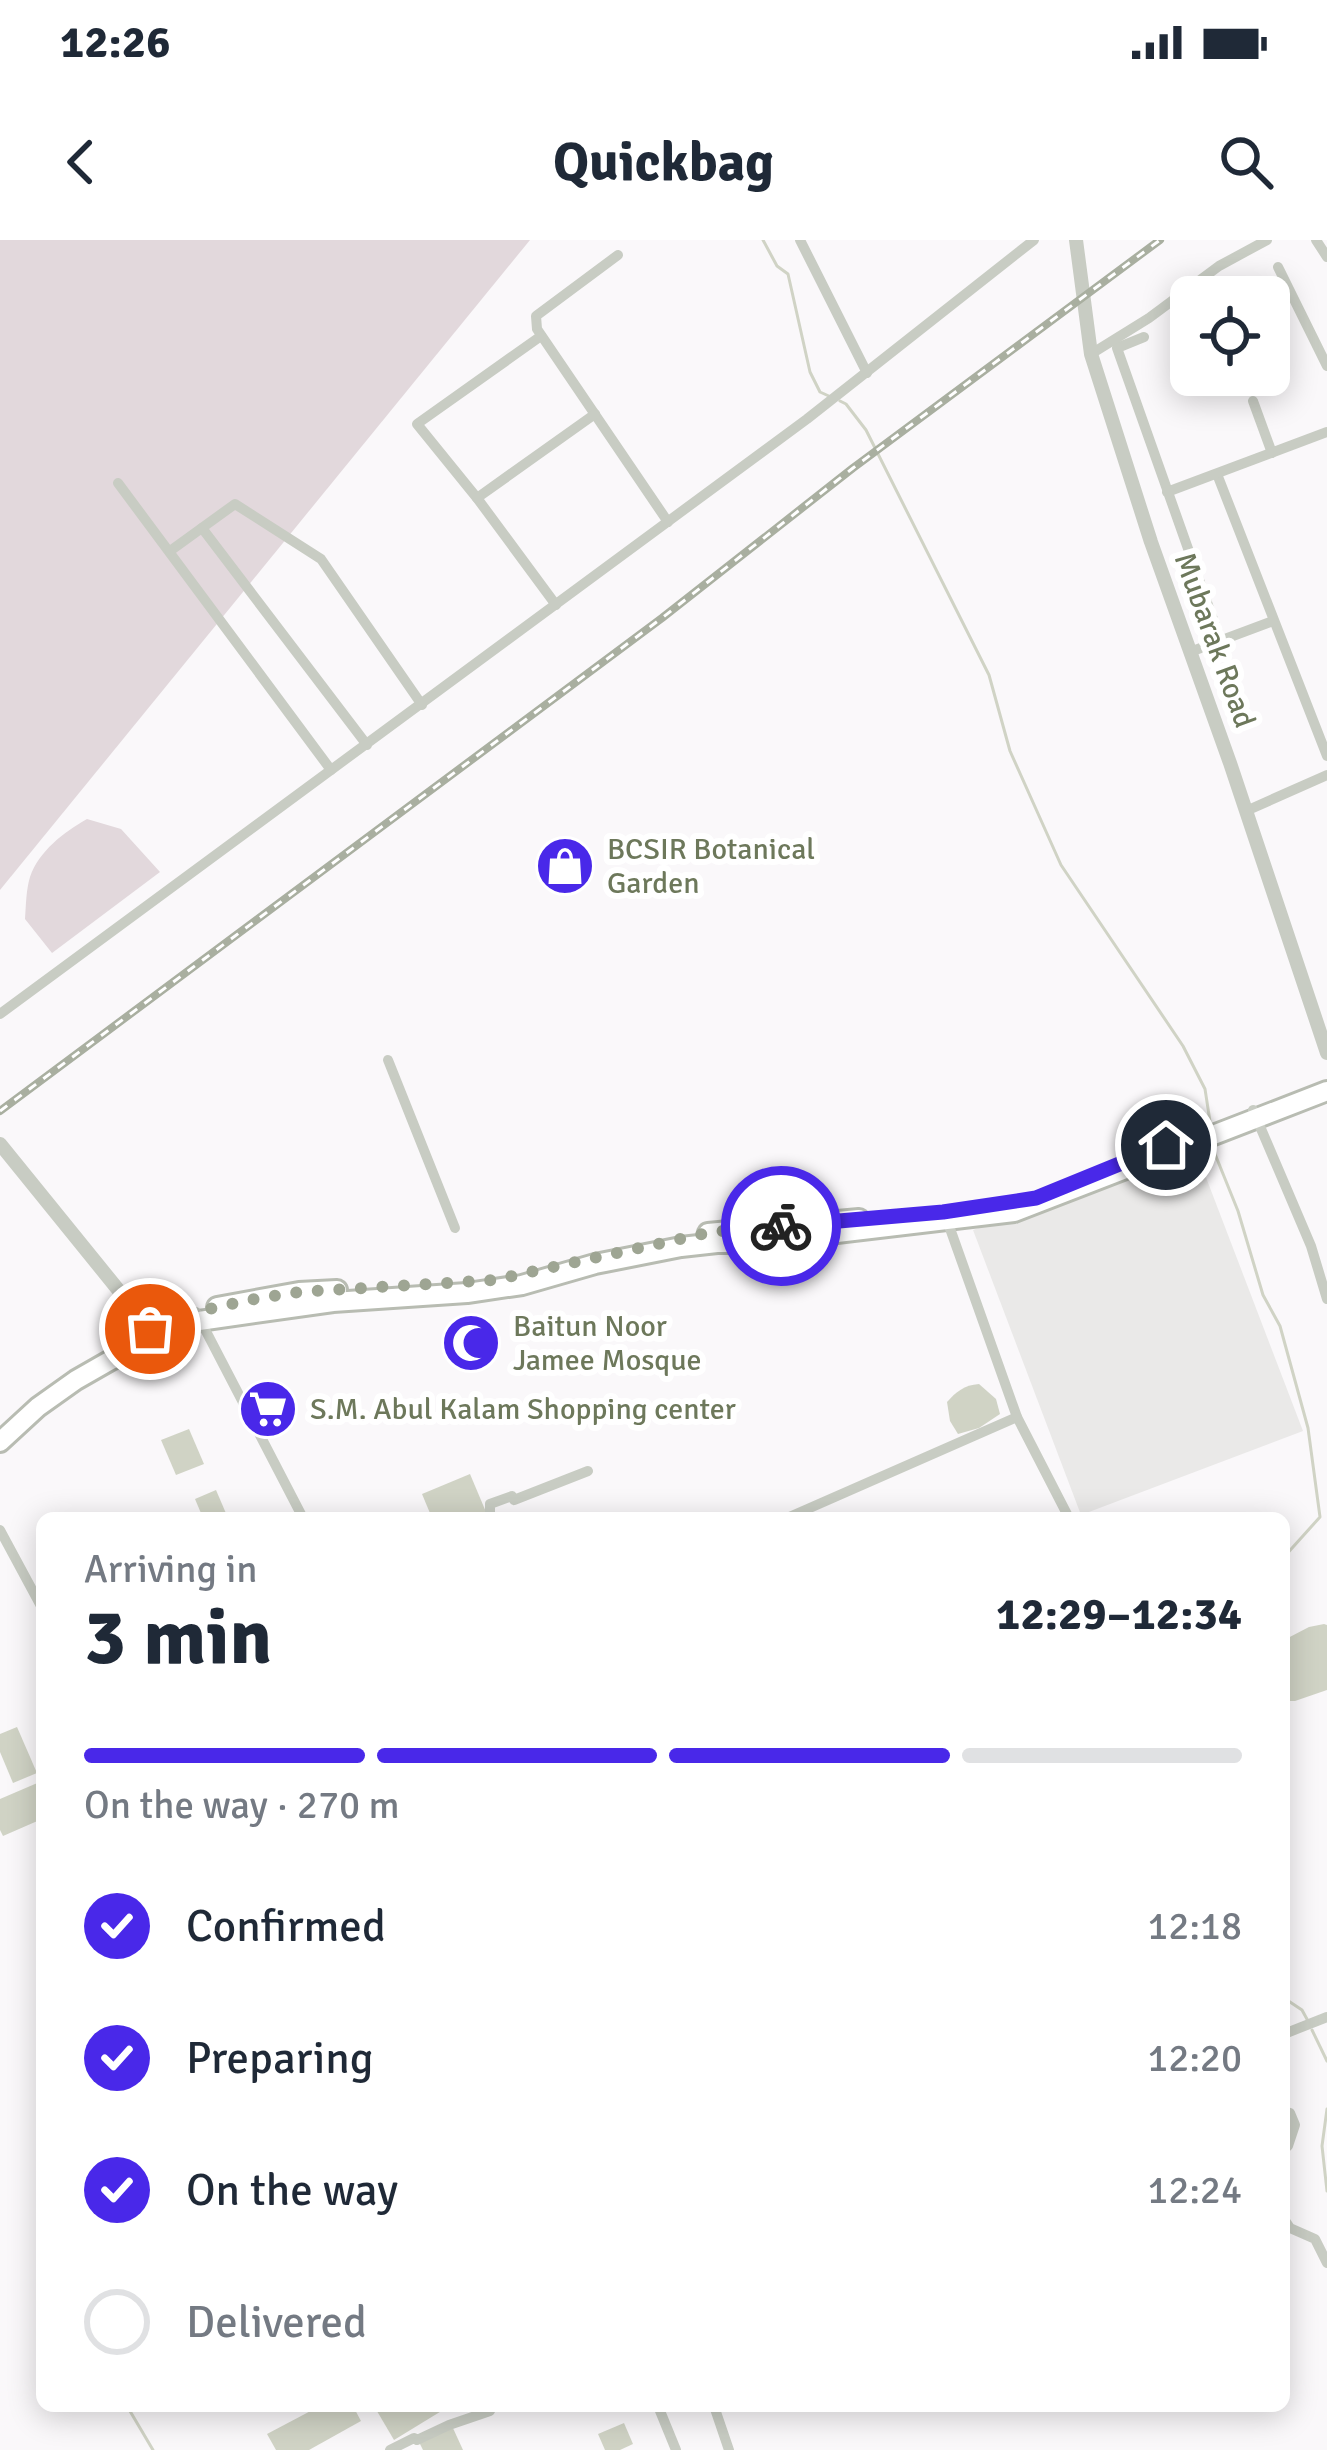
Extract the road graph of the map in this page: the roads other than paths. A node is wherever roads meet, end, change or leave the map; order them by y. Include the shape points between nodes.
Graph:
1 (800, 240) edge
2 (1034, 240) edge
3 (1076, 240) edge
4 (1267, 240) edge
5 (1316, 240) edge
6 (618, 255) dead end
7 (1327, 257) edge
8 (1278, 267) dead end
9 (541, 336) junction
10 (1144, 337) dead end
11 (1091, 355) junction
12 (1327, 366) edge
13 (868, 373) junction
14 (1253, 401) dead end
15 (595, 414) junction
16 (1327, 432) edge
17 (1272, 453) junction
18 (1217, 474) junction
19 (118, 483) dead end
20 (1167, 491) junction
21 (477, 498) junction
22 (668, 522) junction
23 (202, 529) junction
24 (170, 551) junction
25 (556, 605) junction
26 (1273, 622) junction
27 (1220, 639) junction
28 (1190, 652) junction
29 (422, 705) junction
30 (367, 745) junction
31 (1327, 756) edge
32 (331, 770) junction
33 (1327, 776) edge
34 (1246, 811) junction
35 (0, 1015) edge
36 (1327, 1053) edge
37 (388, 1060) dead end
38 (1327, 1081) edge
39 (1327, 1091) edge
40 (1255, 1113) junction
41 (0, 1144) edge
42 (945, 1217) junction
43 (454, 1228) dead end
44 (1327, 1299) edge
45 (198, 1317) junction
46 (150, 1329) junction
47 (1017, 1417) junction
48 (0, 1428) edge
49 (0, 1442) edge
50 (588, 1471) dead end
51 (300, 1512) edge
52 (490, 1512) edge
53 (801, 1512) edge
54 (1067, 1512) edge
55 (0, 1530) edge
56 (36, 1597) edge
57 (1325, 2018) edge
58 (1290, 2032) edge
59 (1290, 2228) edge
60 (1327, 2263) edge
61 (487, 2412) edge
62 (660, 2412) edge
63 (717, 2412) edge
64 (391, 2450) edge
65 (676, 2450) edge
66 (729, 2450) edge

1 - 13 street
2 - 13 street
3 - 11 street, Mubarak Road
4 - 11 street
5 - 7 street
6 - 9 street via 536,316
8 - 12 street
9 - 15 street
9 - 21 street via 416,424
10 - 20 street via 1117,348
11 - 28 street, Mubarak Road
13 - 22 street
14 - 17 street
15 - 21 street
15 - 22 street
16 - 17 street
17 - 18 street
18 - 20 street
18 - 26 street
19 - 24 street
20 - 27 street
21 - 25 street
22 - 25 street
23 - 24 street
23 - 29 street via 235,504 321,559
23 - 30 street
24 - 32 street
25 - 29 street
26 - 27 street
26 - 31 street
27 - 28 street
28 - 34 street, Mubarak Road
29 - 30 street
30 - 32 street
32 - 35 street
33 - 34 street
34 - 36 street, Mubarak Road
37 - 43 street
38 - 40 highway
39 - 40 highway
40 - 42 highway via 1036,1198
40 - 44 street
41 - 46 street
42 - 45 highway via 712,1232 494,1280 299,1292
42 - 47 street
45 - 46 highway
45 - 49 highway via 76,1380
45 - 51 street
46 - 48 highway via 61,1377
47 - 53 street
47 - 54 street
50 - 52 street via 490,1504
55 - 56 street
57 - 58 street
59 - 60 street via 1315,2239
61 - 64 street
62 - 65 street
63 - 66 street

